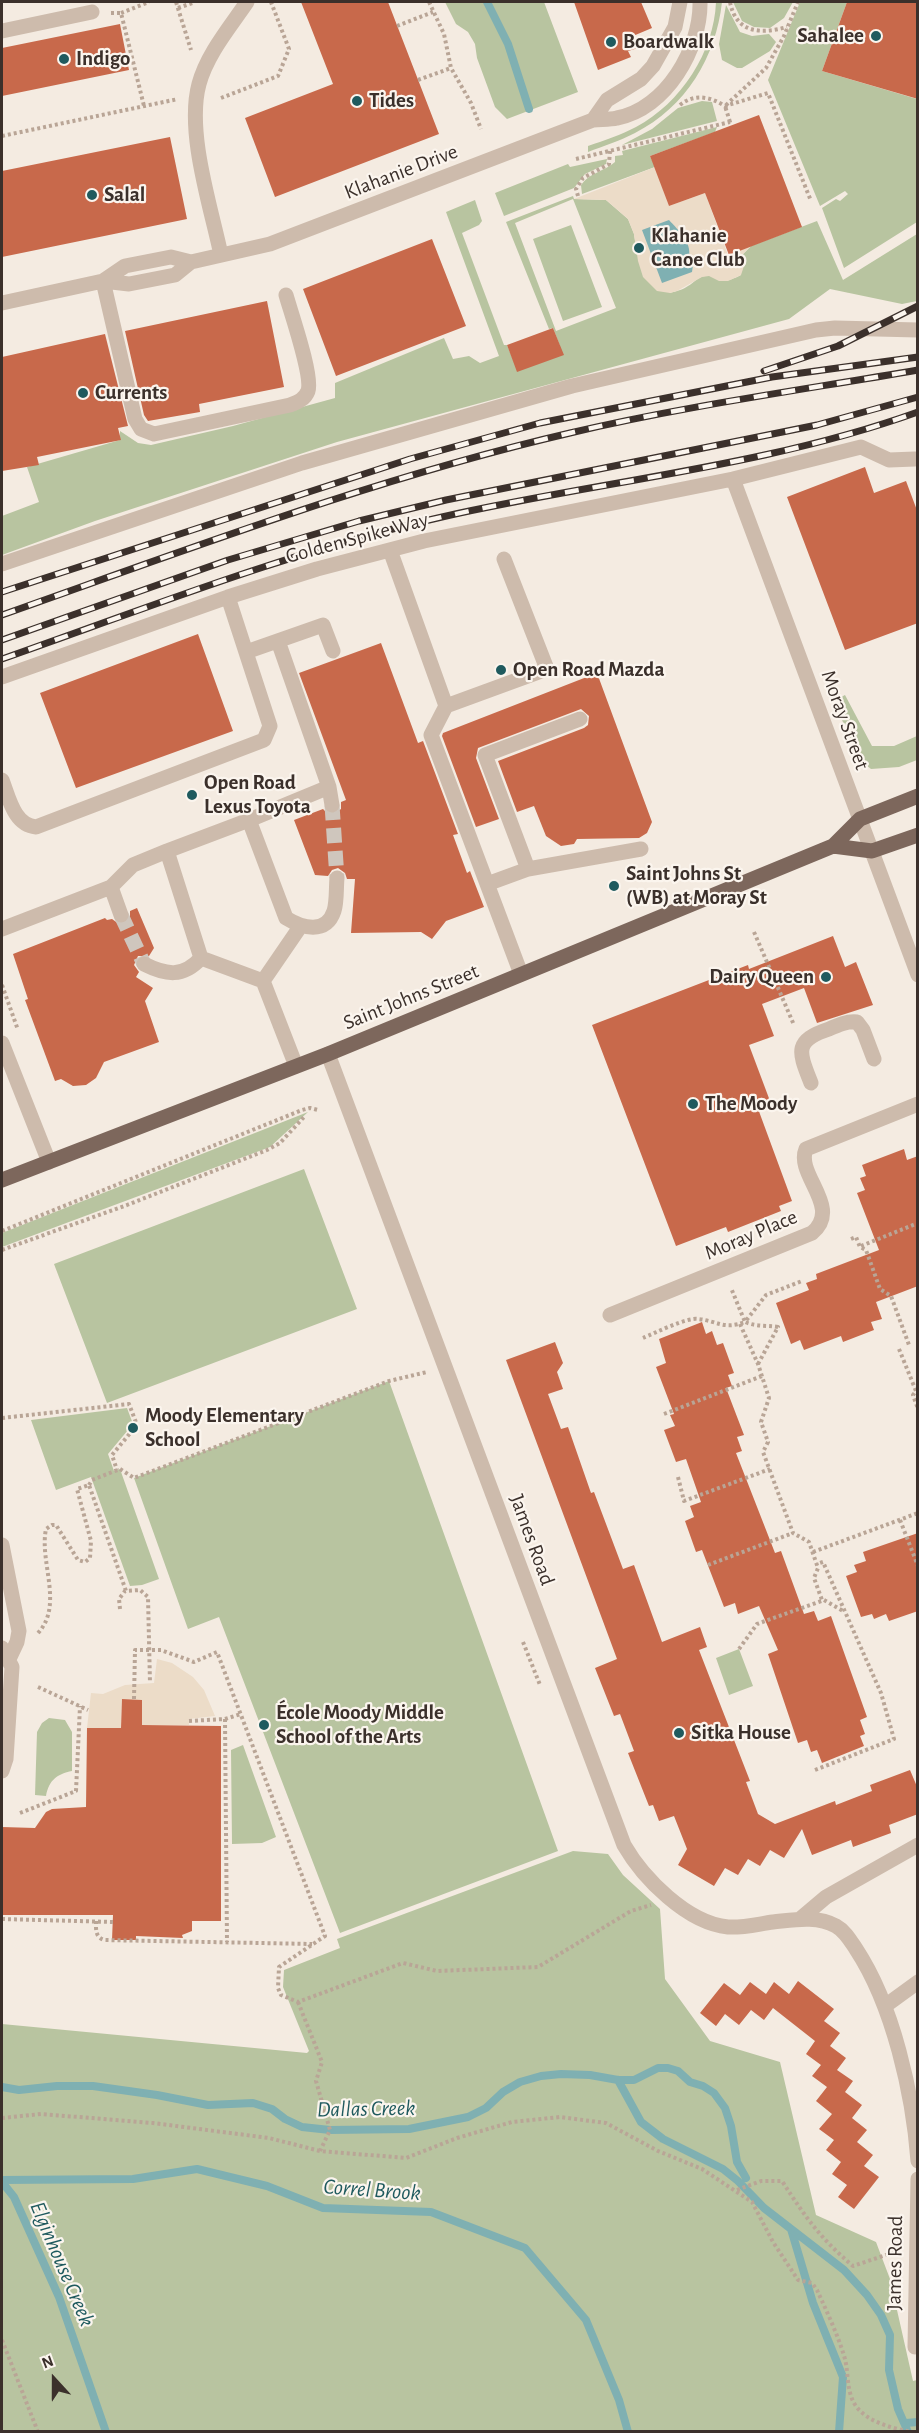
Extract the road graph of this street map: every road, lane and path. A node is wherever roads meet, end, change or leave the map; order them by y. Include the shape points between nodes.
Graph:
1 (149, 2) edge
2 (176, 2) edge
3 (195, 2) edge
4 (247, 2) edge
5 (271, 2) edge
6 (429, 2) edge
7 (680, 2) edge
8 (700, 2) edge
9 (730, 2) edge
10 (798, 2) edge
11 (178, 8) junction
12 (92, 12) joint
13 (433, 12) junction
14 (121, 13) junction
15 (397, 26) dead end
16 (788, 27) junction
17 (2, 31) edge
18 (193, 54) dead end
19 (451, 68) junction
20 (418, 80) dead end
21 (196, 96) junction
22 (221, 98) dead end
23 (144, 106) junction
24 (725, 106) junction
25 (675, 109) dead end
26 (593, 120) junction
27 (481, 129) dead end
28 (2, 136) edge
29 (610, 151) junction
30 (576, 159) dead end
31 (578, 196) dead end
32 (811, 201) dead end
33 (221, 255) junction
34 (103, 281) junction
35 (286, 295) dead end
36 (2, 303) edge
37 (918, 330) edge
38 (915, 459) dead end
39 (733, 479) junction
40 (390, 550) junction
41 (504, 559) dead end
42 (2, 564) edge
43 (228, 597) junction
44 (278, 641) junction
45 (333, 651) dead end
46 (246, 652) junction
47 (2, 677) edge
48 (446, 706) junction
49 (580, 718) dead end
50 (2, 780) edge
51 (329, 787) junction
52 (918, 796) edge
53 (332, 805) tunnel mouth
54 (860, 819) junction
55 (249, 820) junction
56 (918, 835) edge
57 (833, 846) junction
58 (641, 849) dead end
59 (166, 851) junction
60 (872, 851) junction
61 (528, 868) junction
62 (337, 878) tunnel mouth
63 (487, 884) junction
64 (111, 887) junction
65 (122, 915) tunnel mouth
66 (300, 927) junction
67 (2, 929) edge
68 (754, 932) dead end
69 (201, 958) junction
70 (144, 964) dead end
71 (521, 974) junction
72 (918, 975) edge
73 (263, 981) junction
74 (2, 1042) edge
75 (802, 1044) junction
76 (328, 1054) junction
77 (874, 1059) dead end
78 (296, 1066) junction
79 (811, 1083) dead end
80 (918, 1104) edge
81 (318, 1110) dead end
82 (304, 1117) dead end
83 (48, 1162) junction
84 (2, 1180) edge
85 (918, 1223) edge
86 (2, 1231) edge
87 (851, 1239) dead end
88 (860, 1247) junction
89 (2, 1250) edge
90 (802, 1281) dead end
91 (731, 1288) dead end
92 (610, 1315) dead end
93 (742, 1323) junction
94 (643, 1338) dead end
95 (909, 1346) dead end
96 (899, 1349) dead end
97 (758, 1364) junction
98 (446, 1369) junction
99 (762, 1376) junction
100 (918, 1409) edge
101 (663, 1414) dead end
102 (2, 1418) edge
103 (770, 1469) junction
104 (117, 1470) junction
105 (678, 1477) dead end
106 (89, 1485) junction
107 (918, 1513) edge
108 (900, 1520) junction
109 (793, 1533) junction
110 (2, 1545) edge
111 (813, 1552) junction
112 (708, 1564) dead end
113 (817, 1564) junction
114 (918, 1566) edge
115 (126, 1590) junction
116 (822, 1600) junction
117 (120, 1609) dead end
118 (844, 1612) junction
119 (35, 1636) dead end
120 (523, 1642) dead end
121 (739, 1649) dead end
122 (150, 1650) junction
123 (5, 1653) edge
124 (150, 1683) dead end
125 (540, 1685) dead end
126 (38, 1688) dead end
127 (134, 1699) dead end
128 (80, 1706) junction
129 (88, 1710) dead end
130 (241, 1714) junction
131 (225, 1719) junction
132 (189, 1721) dead end
133 (815, 1770) dead end
134 (2, 1771) edge
135 (20, 1813) dead end
136 (915, 1851) edge
137 (672, 1899) junction
138 (2, 1919) edge
139 (800, 1919) junction
140 (96, 1921) junction
141 (113, 1922) dead end
142 (227, 1942) junction
143 (313, 1944) junction
144 (918, 1982) edge
145 (298, 2002) junction
146 (885, 2006) junction
147 (2, 2118) edge
148 (321, 2151) junction
149 (918, 2161) edge
150 (918, 2179) edge
151 (737, 2190) junction
152 (916, 2245) edge
153 (2, 2340) edge
154 (915, 2347) dead end
155 (38, 2432) edge
156 (912, 2432) edge

1 - 14 path
2 - 11 path
3 - 11 path
4 - 21 street via 207,62
5 - 22 path via 289,49 278,76
6 - 13 path
7 - 26 street, Klahanie Drive via 675,27 653,66 641,79 607,100
8 - 26 street, Klahanie Drive via 699,27 690,50 660,94 637,111 618,118
9 - 16 path via 740,23 754,31
10 - 16 path
11 - 18 path
12 - 14 path
12 - 17 street
13 - 15 path
13 - 19 path via 444,34
14 - 23 path
16 - 24 path via 766,68
19 - 20 path
19 - 27 path
21 - 23 path
21 - 33 street via 198,145
23 - 28 path
24 - 25 path via 713,98 694,98
24 - 29 path via 731,124
24 - 32 path via 768,93
26 - 33 street, Klahanie Drive via 270,243
29 - 30 path
29 - 31 path via 609,164 583,178 576,189
33 - 34 street, Klahanie Drive via 191,262 175,275 129,284
34 - 35 street via 135,419 141,429 154,434 290,405 303,398 309,378
34 - 36 street, Klahanie Drive
37 - 42 street via 816,330 572,386 302,463
38 - 39 street, Golden Spike Way via 889,460 861,447
39 - 40 street, Golden Spike Way via 534,517
39 - 54 street, Moray Street
40 - 43 street, Golden Spike Way
40 - 48 street
41 - 48 street via 547,669
43 - 46 street
43 - 47 street, Golden Spike Way
44 - 45 street via 323,625
44 - 46 street
44 - 51 street
46 - 50 street via 270,726 264,740 36,827 20,822
48 - 63 street via 431,735
49 - 61 street via 485,755
51 - 53 street
51 - 55 street
52 - 54 main road, Saint Johns Street
54 - 57 main road, Saint Johns Street
54 - 60 street, Moray Street
55 - 59 street
55 - 66 street via 286,918
56 - 60 main road, Saint Johns Street
57 - 60 main road, Saint Johns Street
57 - 71 main road, Saint Johns Street
58 - 61 street
59 - 64 street via 133,865
59 - 69 street
60 - 72 street, Moray Street
61 - 63 street
62 - 66 street via 334,911 326,924
63 - 71 street
64 - 65 street
64 - 67 street
66 - 73 street
68 - 75 path
69 - 70 street via 192,968 176,973
69 - 73 street
71 - 76 main road, Saint Johns Street
73 - 78 street
74 - 83 street
75 - 77 street via 814,1034 854,1022 863,1030
75 - 79 street via 800,1052
76 - 78 main road, Saint Johns Street
76 - 98 street, James Road
78 - 83 main road, Saint Johns Street
80 - 92 street, Moray Place via 806,1149 805,1162 822,1211 820,1225 812,1233
81 - 86 path via 302,1110
82 - 89 path via 280,1143 267,1150
83 - 84 main road, Saint Johns Street
85 - 88 path
87 - 88 path via 856,1237
88 - 95 path via 866,1250 880,1289 891,1296
90 - 93 path via 766,1295
91 - 93 path
93 - 94 path via 721,1326 696,1318
93 - 97 path
93 - 97 path via 778,1328
96 - 100 path via 916,1391 913,1395
97 - 99 path
98 - 104 path via 389,1382 134,1478
98 - 137 street, James Road via 624,1845 643,1874
99 - 101 path
99 - 103 path via 769,1398 761,1422 768,1442 763,1452
102 - 104 path via 129,1404 137,1425 112,1455
103 - 105 path via 684,1501
103 - 109 path
104 - 106 path
106 - 115 path
106 - 119 path via 76,1489 91,1541 90,1558 85,1562 78,1560 56,1525 46,1529 49,1613
107 - 108 path
108 - 111 path
108 - 114 path
109 - 111 path via 809,1542
109 - 112 path
110 - 123 street via 19,1631 17,1642
111 - 113 path
113 - 116 path via 814,1578
113 - 118 path via 823,1562
115 - 117 path via 119,1599
115 - 122 path via 140,1590 148,1597
116 - 118 path
116 - 121 path via 757,1624
118 - 133 path via 881,1693 894,1739
120 - 125 path
122 - 124 path
122 - 127 path via 135,1650
122 - 130 path via 175,1653 194,1662 217,1652
123 - 134 street via 12,1667
126 - 128 path
128 - 129 path
128 - 135 path via 76,1791
130 - 131 path
130 - 143 path via 325,1936
131 - 132 path
131 - 142 path
136 - 139 street via 826,1897
137 - 139 street, James Road via 720,1925 737,1927
137 - 145 path via 631,1911 538,1967 437,1971 403,1963
138 - 140 path
139 - 146 street, James Road via 821,1920 846,1934 874,1979
140 - 141 path
140 - 142 path via 96,1932 104,1940
142 - 143 path
143 - 145 path via 279,1967 280,1995
144 - 146 street
145 - 148 path via 322,2062 316,2081 330,2130
146 - 149 street, James Road via 905,2079
147 - 148 path via 41,2114 153,2123 269,2138
148 - 151 path via 406,2158 512,2122 560,2117 606,2123
150 - 152 street, James Road
151 - 152 path via 761,2181 782,2181 809,2222 854,2266
151 - 156 path via 752,2202 798,2280 812,2283 817,2290 845,2361 854,2403 863,2414
152 - 154 street, James Road
153 - 155 path

